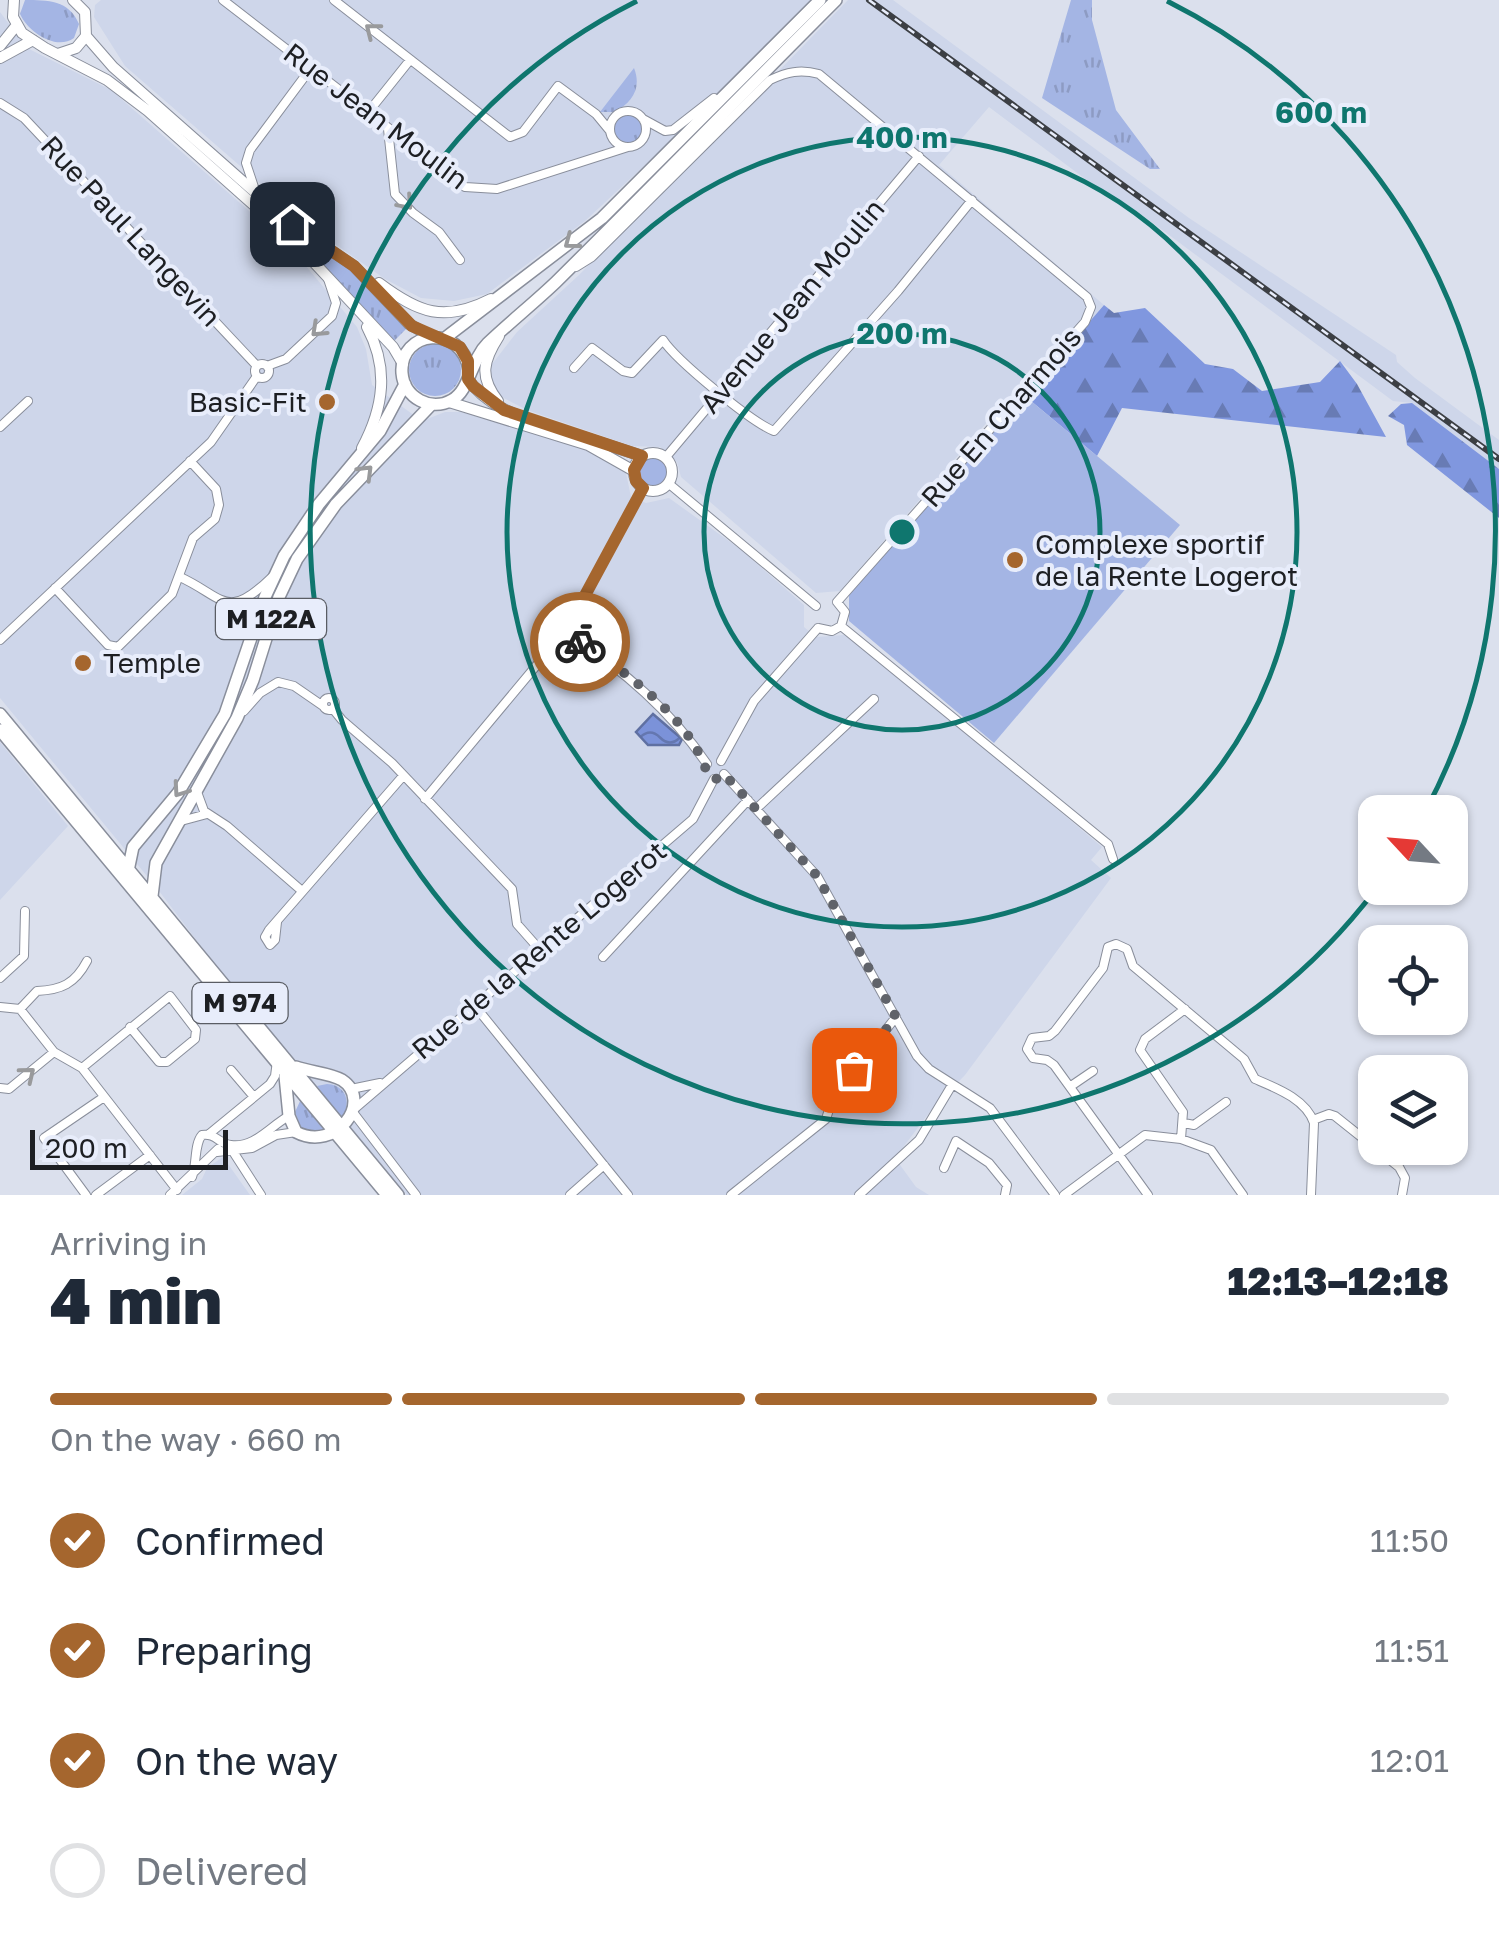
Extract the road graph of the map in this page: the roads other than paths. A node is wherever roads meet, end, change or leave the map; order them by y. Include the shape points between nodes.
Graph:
1 (14, 0) edge
2 (73, 0) edge
3 (90, 0) edge
4 (224, 0) edge
5 (241, 0) edge
6 (334, 0) edge
7 (820, 0) edge
8 (836, 0) edge
9 (84, 12) junction
10 (244, 16) junction
11 (16, 26) junction
12 (86, 36) junction
13 (33, 40) junction
14 (0, 46) edge
15 (57, 54) junction
16 (0, 58) edge
17 (410, 60) junction
18 (760, 60) junction
19 (311, 68) junction
20 (0, 103) edge
21 (374, 105) junction
22 (358, 106) junction
23 (596, 114) junction
24 (616, 116) junction
25 (642, 119) junction
26 (376, 120) junction
27 (388, 129) junction
28 (610, 134) junction
29 (628, 147) junction
30 (919, 156) junction
31 (598, 157) junction
32 (257, 194) junction
33 (972, 200) junction
34 (460, 260) dead end
35 (354, 266) junction
36 (326, 275) junction
37 (558, 280) junction
38 (518, 283) junction
39 (359, 313) junction
40 (508, 325) junction
41 (438, 338) junction
42 (403, 364) junction
43 (257, 366) junction
44 (267, 366) junction
45 (574, 368) dead end
46 (469, 374) junction
47 (257, 376) junction
48 (404, 384) junction
49 (719, 392) junction
50 (28, 401) dead end
51 (449, 402) junction
52 (431, 404) junction
53 (504, 410) junction
54 (0, 427) edge
55 (642, 456) junction
56 (666, 457) junction
57 (355, 461) junction
58 (190, 462) junction
59 (634, 470) junction
60 (668, 483) junction
61 (643, 488) junction
62 (275, 574) junction
63 (180, 577) junction
64 (54, 588) junction
65 (821, 610) junction
66 (15, 626) junction
67 (841, 626) junction
68 (567, 632) junction
69 (0, 640) edge
70 (0, 649) edge
71 (874, 699) dead end
72 (0, 714) edge
73 (237, 718) junction
74 (0, 730) edge
75 (721, 761) junction
76 (708, 764) junction
77 (724, 774) junction
78 (402, 776) junction
79 (714, 779) junction
80 (197, 792) junction
81 (425, 799) junction
82 (748, 800) junction
83 (756, 808) junction
84 (207, 814) junction
85 (181, 821) junction
86 (103, 839) junction
87 (138, 840) junction
88 (1112, 859) dead end
89 (156, 863) junction
90 (112, 866) junction
91 (128, 868) junction
92 (128, 885) junction
93 (302, 892) junction
94 (152, 896) junction
95 (25, 911) dead end
96 (277, 922) dead end
97 (540, 950) junction
98 (604, 957) dead end
99 (86, 961) dead end
100 (0, 978) edge
101 (475, 1006) junction
102 (0, 1007) edge
103 (20, 1008) junction
104 (1185, 1010) junction
105 (896, 1017) junction
106 (130, 1027) junction
107 (54, 1052) junction
108 (284, 1065) junction
109 (82, 1068) junction
110 (231, 1070) dead end
111 (1092, 1071) dead end
112 (329, 1077) junction
113 (384, 1082) junction
114 (957, 1086) junction
115 (1071, 1086) junction
116 (0, 1088) edge
117 (304, 1088) junction
118 (351, 1089) junction
119 (104, 1096) junction
120 (254, 1097) junction
121 (1226, 1102) dead end
122 (352, 1111) junction
123 (289, 1112) junction
124 (1313, 1120) junction
125 (1184, 1124) junction
126 (963, 1128) dead end
127 (296, 1132) junction
128 (333, 1132) junction
129 (209, 1134) junction
130 (218, 1140) junction
131 (1181, 1140) junction
132 (956, 1141) junction
133 (198, 1150) junction
134 (232, 1150) junction
135 (355, 1150) junction
136 (216, 1153) junction
137 (1118, 1154) junction
138 (150, 1155) junction
139 (604, 1165) junction
140 (944, 1168) dead end
141 (192, 1178) junction
142 (173, 1192) edge
143 (86, 1195) edge
144 (96, 1195) edge
145 (261, 1195) edge
146 (387, 1195) edge
147 (398, 1195) edge
148 (416, 1195) edge
149 (570, 1195) edge
150 (628, 1195) edge
151 (731, 1195) edge
152 (859, 1195) edge
153 (1005, 1195) edge
154 (1055, 1195) edge
155 (1064, 1195) edge
156 (1148, 1195) edge
157 (1243, 1195) edge
158 (1311, 1195) edge
159 (1402, 1195) edge

1 - 11 main road
2 - 9 main road
3 - 9 main road
4 - 10 street, Rue Jean Moulin
5 - 10 street
17 -> 6 street
7 - 18 main road
8 - 37 main road
9 - 12 main road
10 - 19 street, Rue Jean Moulin
11 - 13 main road
11 - 14 main road
12 - 15 main road
12 - 32 main road
13 - 15 main road
13 - 16 main road
15 - 36 main road via 133,99
17 - 21 street
17 - 23 street via 510,137 523,132 558,86
18 - 25 street via 682,127 665,131
18 -> 38 main road via 612,209
19 - 22 street, Rue Jean Moulin
19 - 32 street via 259,134 246,163
20 - 43 street, Rue Paul Langevin via 24,118
21 - 22 street
21 - 26 street
22 - 26 street, Rue Jean Moulin
23 - 24 street
23 - 28 street
24 - 25 street via 630,111
24 - 28 street
25 - 29 street via 642,139
26 - 27 street, Rue Jean Moulin
27 - 31 street, Rue Jean Moulin via 476,190 496,190
27 -> 34 street via 395,194
28 - 29 street
28 - 31 street
29 - 31 street, Rue Jean Moulin
30 - 33 street, Rue En Charmois
30 - 37 street, Rue En Charmois via 824,79 789,71 770,80 592,257
30 - 49 street, Avenue Jean Moulin
32 - 35 main road
33 - 49 street via 781,426 770,430
33 - 65 street, Rue En Charmois via 1087,296 1090,314
35 - 38 main road via 432,314 470,308
35 - 41 main road via 409,324
36 - 39 main road
36 -> 44 street via 336,303 332,316 286,359
37 - 40 main road
38 - 41 main road
39 - 42 main road
39 - 57 main road via 382,374 375,422
40 - 46 main road via 478,354
40 - 53 main road via 485,362 484,377
41 - 42 main road via 413,346
41 - 46 main road via 465,354
42 - 48 main road
43 - 44 street
43 - 47 street
44 - 47 street via 268,375
45 - 49 street via 592,348 632,373 663,340
46 - 51 main road
46 - 53 main road via 478,391
47 - 58 street via 216,437
48 - 52 main road
48 - 57 main road, M 122A
49 - 56 street, Avenue Jean Moulin
50 - 54 street
51 - 52 main road
51 - 59 main road via 588,445
73 -> 52 main road, M 122A via 278,596 307,542
53 - 55 main road
55 - 56 main road
55 - 59 main road
56 - 60 main road
57 - 62 main road, M 122A via 307,520
58 - 63 street via 216,489 219,505 215,519 193,538
58 - 64 street
59 - 61 main road
60 - 61 main road
60 - 65 street
61 - 68 street
62 - 63 street via 242,600 222,602
62 -> 87 main road, M 122A via 220,724 178,793
63 - 64 street via 172,594 118,647 108,645
64 - 66 street
65 - 67 street via 832,631
65 - 67 street via 844,612
65 - 75 street via 754,700
66 - 69 street
66 - 70 street
67 - 88 street via 1108,844
68 - 76 street via 660,705
68 - 81 street
71 - 83 street
72 - 86 main road
73 - 78 street via 260,692 278,682 294,686 328,707
73 - 80 main road, M 122A
74 - 90 main road, M 974
75 - 76 street
75 - 77 street
76 - 79 street
77 - 79 street
77 - 82 street
78 - 81 street
78 - 93 street
79 - 97 street, Rue de la Rente Logerot via 693,819
80 - 84 street
80 - 85 main road, M 122A
81 - 97 street via 512,889 517,924
82 - 83 street
82 - 98 street
83 - 105 street via 817,876
84 - 85 street
84 - 93 street
85 - 89 main road, M 122A
86 - 87 main road
86 - 91 main road, M 974
87 - 91 main road, M 122A
89 - 91 main road
89 - 94 main road, M 122A
90 - 91 main road
90 - 92 main road, M 974
91 - 92 main road, M 122A
91 - 94 main road, M 974
92 - 108 main road, M 974
93 - 96 street
94 - 108 main road, M 974
95 - 100 street via 24,956
97 - 101 street, Rue de la Rente Logerot
99 - 103 street via 60,990 37,992
101 - 113 street, Rue de la Rente Logerot
101 - 139 street
102 - 103 street
103 - 107 street
104 - 115 street via 1133,966 1124,946 1112,945 1103,968 1056,1030 1027,1044 1030,1056 1051,1061
104 - 124 street via 1244,1059 1255,1079 1275,1084
104 - 125 street via 1140,1050 1178,1104
105 - 114 street via 917,1056
105 - 151 street via 833,1096 826,1119
106 - 106 street via 170,996 196,1030 195,1039 168,1062 158,1062
106 - 109 street
107 - 109 street
116 -> 107 street via 9,1089
108 - 112 main road
108 - 117 main road, M 974
108 - 120 street
108 - 123 main road
109 - 119 street
110 - 120 street
111 - 115 street
112 - 117 main road
112 - 118 main road
113 - 118 street, Rue de la Rente Logerot
113 - 122 street, Rue de la Rente Logerot
114 - 152 street via 918,1140
114 - 154 street via 990,1108
115 - 137 street
117 - 123 main road
117 - 128 main road, M 974
118 - 122 main road
119 - 138 street
119 - 143 street via 44,1138
120 - 129 street
121 - 125 street
122 - 128 main road
122 - 135 main road
122 - 148 street
123 - 127 main road
123 - 130 street via 249,1143
124 - 158 street
124 - 159 street via 1335,1116 1399,1167 1406,1178
125 - 131 street
126 - 132 street
127 - 128 main road via 312,1139
127 - 134 street
128 - 135 main road, M 974
128 - 135 main road
129 - 130 street
129 - 133 street via 200,1137
130 - 136 street
131 - 137 street via 1145,1136
131 - 157 street via 1211,1150
132 - 140 street
132 - 153 street via 1000,1174 1008,1185
133 - 136 street
133 - 141 street
134 - 136 street
134 - 145 street
135 - 146 main road, M 974
135 - 147 main road, M 974
136 - 141 street
137 - 155 street
137 - 156 street
138 - 142 street
138 - 144 street
139 - 149 street
139 - 150 street
141 - 142 street

